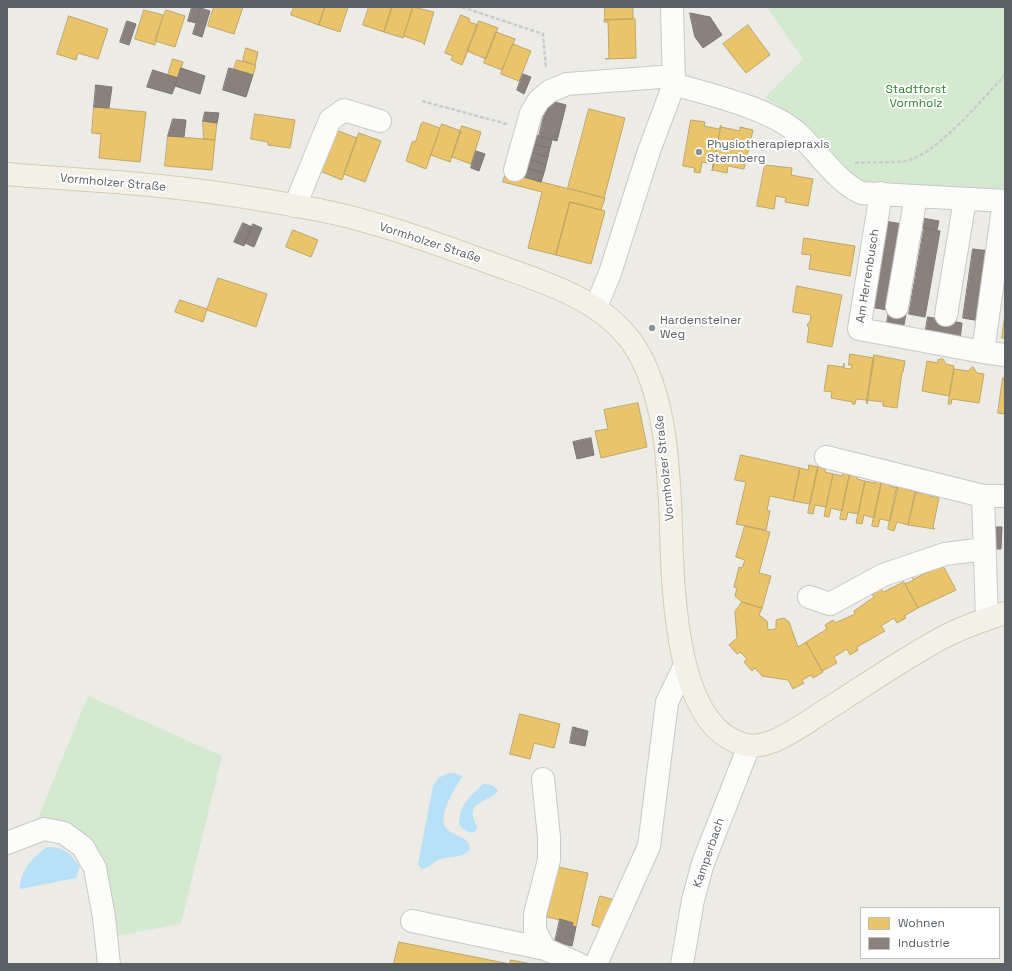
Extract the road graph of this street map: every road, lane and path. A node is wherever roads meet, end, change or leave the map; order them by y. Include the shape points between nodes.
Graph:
1 (462, 7) edge
2 (672, 7) edge
3 (1005, 75) edge
4 (674, 80) junction
5 (550, 91) junction
6 (422, 101) dead end
7 (486, 119) dead end
8 (380, 121) dead end
9 (827, 165) junction
10 (515, 170) dead end
11 (7, 174) edge
12 (881, 193) junction
13 (916, 196) junction
14 (965, 199) junction
15 (1004, 201) edge
16 (295, 206) junction
17 (596, 307) junction
18 (897, 307) dead end
19 (946, 315) dead end
20 (983, 352) junction
21 (1005, 355) edge
22 (826, 457) dead end
23 (983, 496) junction
24 (1005, 496) edge
25 (984, 549) junction
26 (809, 597) dead end
27 (996, 616) edge
28 (685, 665) junction
29 (749, 746) junction
30 (543, 779) dead end
31 (7, 843) edge
32 (412, 921) dead end
33 (545, 949) junction
34 (109, 964) edge
35 (579, 964) edge
36 (596, 964) edge
37 (682, 964) edge

1 - 5 path via 543,34 546,78
2 - 4 street
3 - 9 path via 947,135 926,151 906,160
4 - 5 street via 567,84
4 - 9 street via 775,118 794,130
4 - 17 street via 610,273
5 - 10 street via 539,100 532,113
6 - 7 path
8 - 16 street via 344,110 330,120
9 - 12 street via 849,187 861,193
11 - 16 main road, Vormholzer Straße via 141,184
12 - 13 street
12 - 20 street, Am Herrenbusch via 859,329
13 - 14 street
13 - 18 street
14 - 15 street
14 - 19 street
15 - 20 street
16 - 17 main road, Vormholzer Straße via 357,219 424,239 534,278
17 - 28 main road, Vormholzer Straße via 626,335 644,363 658,404 666,450 678,628
20 - 21 street, Am Herrenbusch
22 - 23 street
23 - 24 street
23 - 25 street
25 - 26 street via 945,554 883,575 830,604
25 - 27 street
27 - 29 main road via 944,636 778,739
28 - 29 main road, Vormholzer Straße via 692,690 704,714 730,739
28 - 36 street via 667,702 648,846
29 - 37 street, Kamperbach via 703,862 693,900
30 - 33 street via 549,860 535,914 535,931
31 - 34 street via 44,829 64,833 84,847 95,868
32 - 33 street
33 - 35 street

